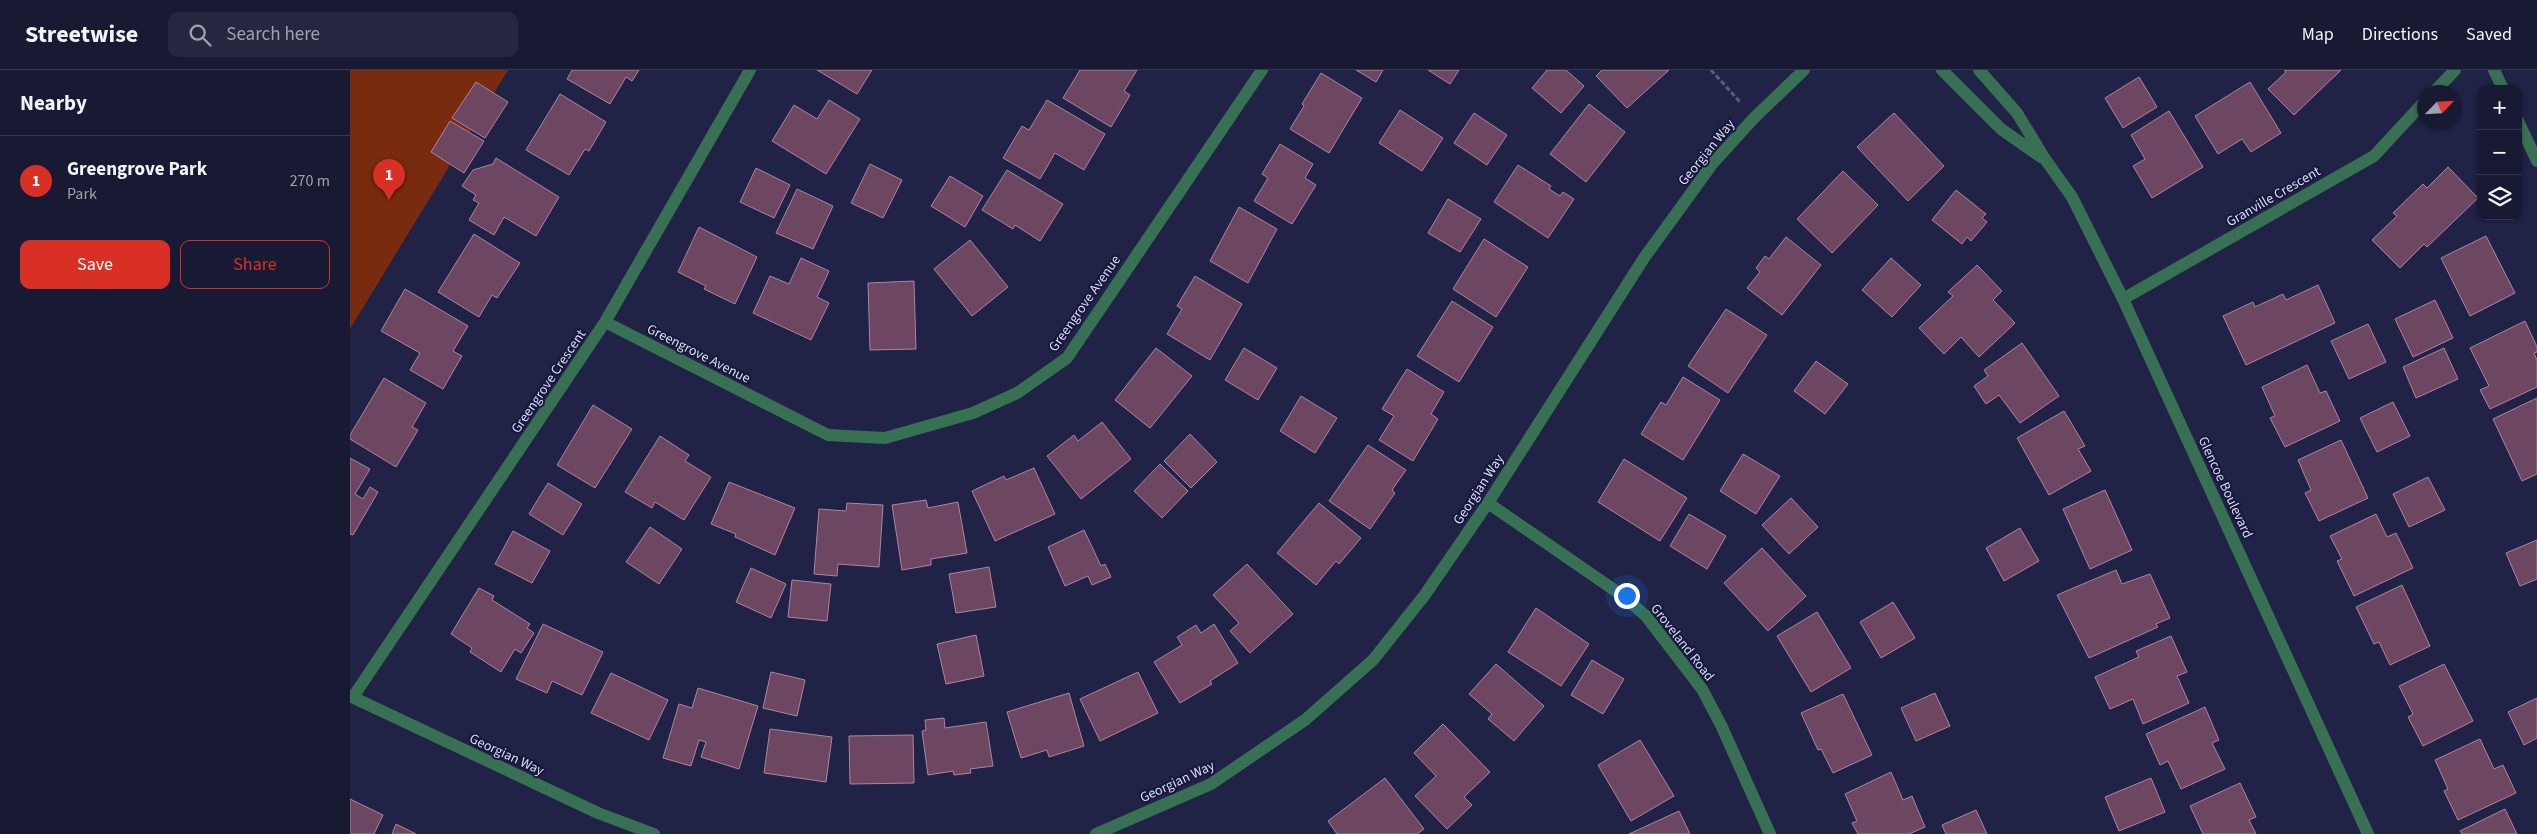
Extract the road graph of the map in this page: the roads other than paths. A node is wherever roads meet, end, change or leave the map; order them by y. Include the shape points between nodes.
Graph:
1 (750, 70) edge
2 (1262, 70) edge
3 (1804, 70) edge
4 (1942, 70) edge
5 (1979, 70) edge
6 (2455, 70) edge
7 (2494, 70) edge
8 (2441, 85) edge
9 (2501, 85) edge
10 (2417, 110) edge
11 (2522, 129) edge
12 (2045, 160) junction
13 (2537, 161) edge
14 (2123, 299) junction
15 (606, 322) junction
16 (1488, 503) junction
17 (351, 697) edge
18 (654, 834) edge
19 (1096, 834) edge
20 (1770, 834) edge
21 (2368, 834) edge

1 - 15 street, Greengrove Crescent
2 - 15 street, Greengrove Avenue via 1067,358 1017,393 973,413 886,438 828,435
3 - 16 street, Georgian Way via 1713,163 1644,258
4 - 12 street, Glencoe Boulevard via 2001,129
5 - 12 street, Glencoe Boulevard via 2018,112
6 - 8 street
7 - 9 street
10 - 14 street, Granville Crescent via 2374,156
11 - 13 street
12 - 14 street, Glencoe Boulevard via 2072,197
14 - 21 street, Glencoe Boulevard
15 - 17 street, Greengrove Crescent
16 - 19 street, Georgian Way via 1424,596 1373,660 1305,720 1211,784
16 - 20 street, Groveland Road via 1623,596 1646,616 1702,689
17 - 18 street, Georgian Way via 598,813

